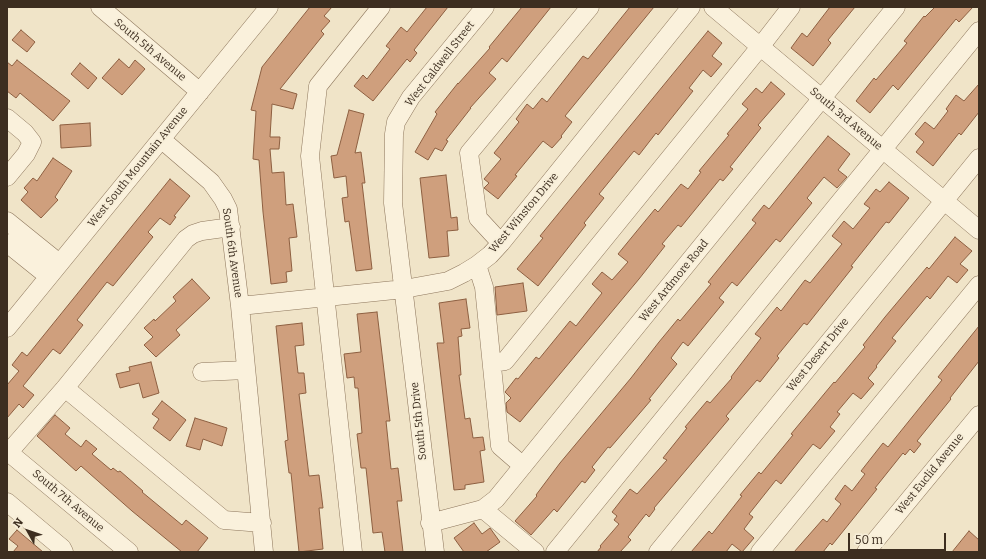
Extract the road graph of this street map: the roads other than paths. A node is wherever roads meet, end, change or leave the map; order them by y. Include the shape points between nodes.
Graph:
1 (100, 7) edge
2 (269, 7) edge
3 (381, 7) edge
4 (485, 7) edge
5 (590, 7) edge
6 (691, 7) edge
7 (713, 7) edge
8 (791, 7) edge
9 (896, 7) edge
10 (979, 31) edge
11 (760, 47) junction
12 (200, 92) junction
13 (822, 99) junction
14 (7, 118) edge
15 (161, 139) junction
16 (883, 150) junction
17 (979, 158) edge
18 (7, 177) edge
19 (944, 201) junction
20 (230, 227) junction
21 (9, 228) edge
22 (979, 230) edge
23 (7, 243) edge
24 (501, 243) junction
25 (477, 265) junction
26 (54, 270) junction
27 (979, 285) edge
28 (404, 289) junction
29 (325, 298) junction
30 (240, 306) junction
31 (7, 328) edge
32 (492, 363) junction
33 (246, 370) junction
34 (202, 372) dead end
35 (65, 388) junction
36 (979, 414) edge
37 (8, 451) edge
38 (523, 466) junction
39 (7, 502) edge
40 (483, 509) junction
41 (262, 523) junction
42 (430, 523) junction
43 (64, 552) edge
44 (129, 552) edge
45 (264, 552) edge
46 (353, 552) edge
47 (435, 552) edge
48 (535, 552) edge
49 (556, 552) edge
50 (658, 552) edge
51 (760, 552) edge
52 (866, 552) edge

1 - 12 street, South 5th Avenue
2 - 12 street, West South Mountain Avenue
3 - 29 street via 318,86 310,156
4 - 28 street, West Caldwell Street via 411,97 396,122 393,203
5 - 24 street via 469,153 478,218
6 - 24 street, West Winston Drive
7 - 11 street, South 3rd Avenue
8 - 11 street
9 - 13 street, West Ardmore Road
10 - 16 street
11 - 13 street, South 3rd Avenue
11 - 32 street via 505,361
12 - 15 street, West South Mountain Avenue
13 - 16 street, South 3rd Avenue
13 - 38 street, West Ardmore Road
14 - 18 street via 32,142 26,154
15 - 20 street, South 6th Avenue via 211,182 226,203
15 - 26 street, West South Mountain Avenue
16 - 19 street, South 3rd Avenue
16 - 49 street
17 - 19 street, West Desert Drive
19 - 22 street, South 3rd Avenue
19 - 50 street, West Desert Drive
20 - 30 street, South 6th Avenue
20 - 35 street via 202,231 186,239
21 - 26 street
23 - 26 street
24 - 25 street, West Winston Drive
25 - 28 street, West Winston Drive via 448,281
25 - 32 street via 484,287
26 - 31 street, West South Mountain Avenue
27 - 51 street
28 - 29 street, West Winston Drive
28 - 42 street, South 5th Drive
29 - 30 street, West Winston Drive
29 - 46 street
30 - 33 street, South 6th Avenue
32 - 38 street via 500,446
33 - 34 street
33 - 41 street, South 6th Avenue
35 - 37 street
35 - 41 street via 224,520
36 - 52 street, West Euclid Avenue
37 - 44 street, South 7th Avenue
38 - 40 street, West Ardmore Road via 496,500
39 - 43 street
40 - 42 street, West Ardmore Road
40 - 48 street
41 - 45 street, South 6th Avenue
42 - 47 street, South 5th Drive

